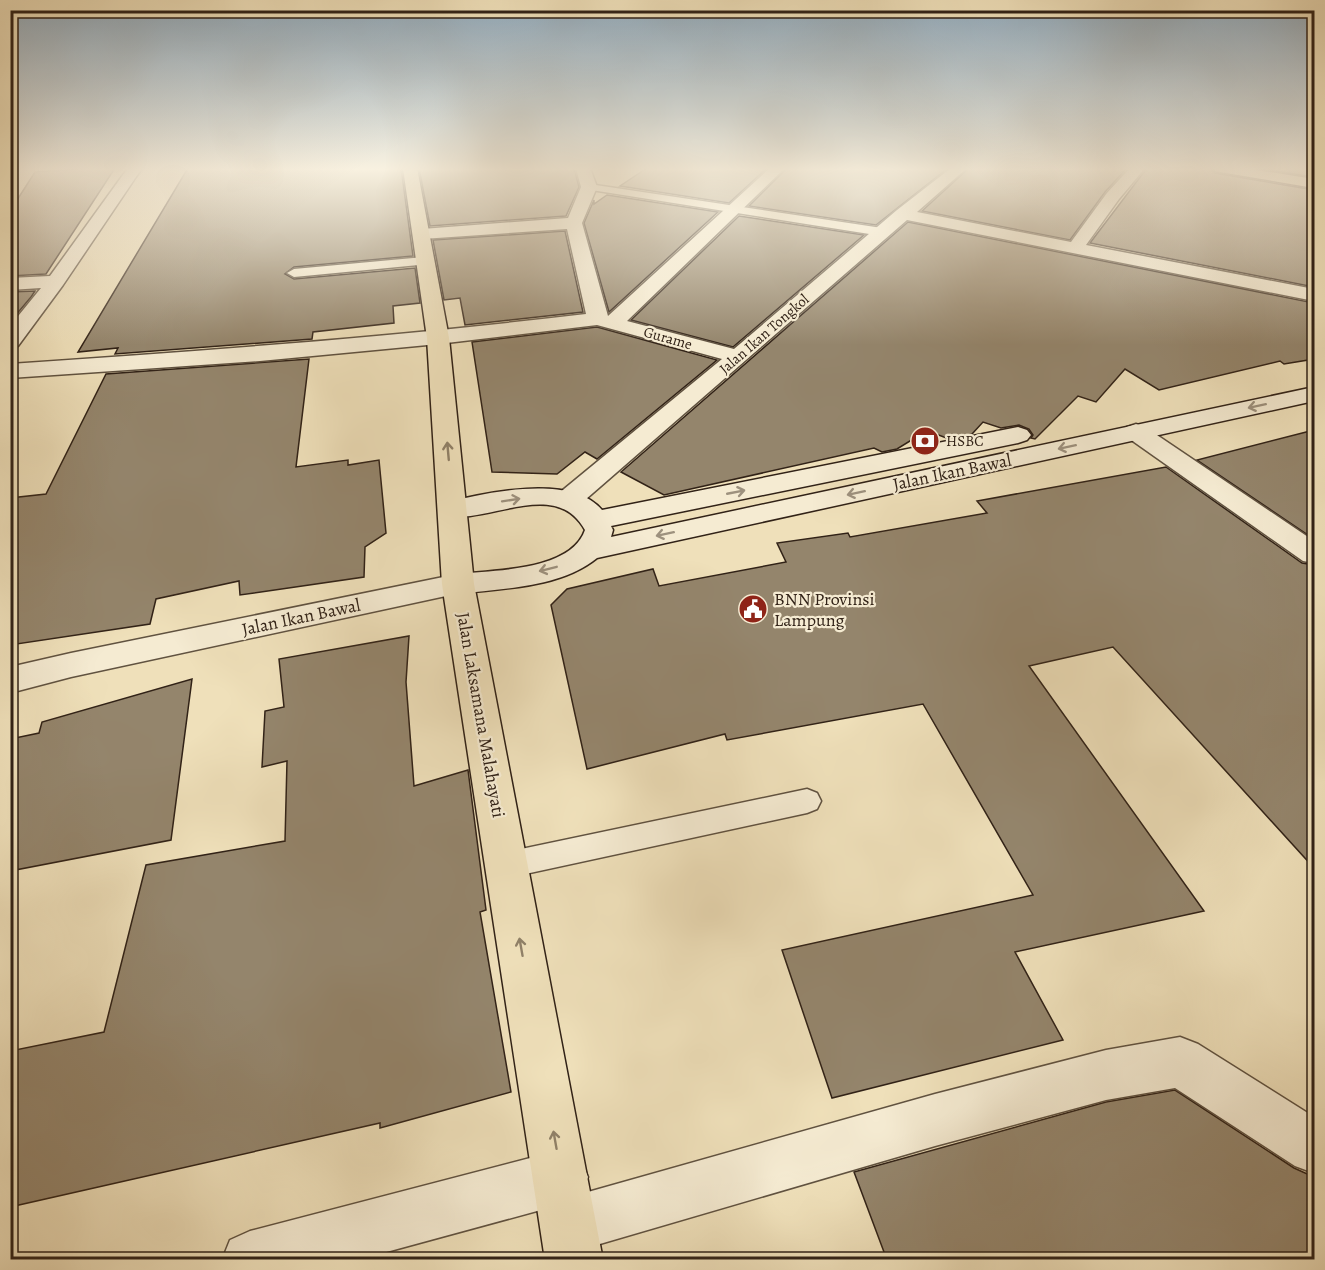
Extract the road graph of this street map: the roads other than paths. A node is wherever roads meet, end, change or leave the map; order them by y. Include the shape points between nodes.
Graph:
1 (94, 227) edge
2 (421, 227) edge
3 (515, 227) edge
4 (575, 227) edge
5 (710, 227) edge
6 (851, 227) edge
7 (888, 227) edge
8 (970, 227) edge
9 (1090, 227) edge
10 (882, 232) junction
11 (422, 234) junction
12 (1075, 248) junction
13 (424, 261) junction
14 (294, 273) dead end
15 (56, 281) junction
16 (10, 284) edge
17 (1314, 295) edge
18 (605, 321) junction
19 (438, 338) junction
20 (10, 341) edge
21 (738, 357) junction
22 (10, 371) edge
23 (1314, 375) edge
24 (1314, 394) edge
25 (1136, 432) junction
26 (568, 500) junction
27 (454, 509) junction
28 (596, 520) junction
29 (588, 551) junction
30 (1314, 554) edge
31 (458, 584) junction
32 (10, 680) edge
33 (807, 801) dead end
34 (507, 865) junction
35 (1314, 1148) edge
36 (568, 1221) edge
37 (249, 1260) edge

1 - 15 street
2 - 11 main road, Jalan Laksamana Malahayati
3 - 11 street
4 - 18 street
5 - 18 street
6 - 10 lane
7 - 10 street, Jalan Ikan Tongkol
8 - 12 street
9 - 12 street
10 - 21 street, Jalan Ikan Tongkol
11 - 13 main road, Jalan Laksamana Malahayati
12 - 17 street
13 - 14 lane
13 - 19 main road, Jalan Laksamana Malahayati
15 - 16 street
15 - 20 street
18 - 19 street
18 - 21 street, Gurame
19 - 22 street
27 -> 19 main road, Jalan Laksamana Malahayati
21 - 26 street, Jalan Ikan Tongkol
28 -> 23 street, Jalan Ikan Bawal
24 -> 25 street, Jalan Ikan Bawal
25 -> 29 street, Jalan Ikan Bawal
25 - 30 street
27 -> 26 street via 545,496
26 - 28 street via 586,508
27 - 31 main road, Jalan Laksamana Malahayati
28 - 29 street via 599,530
29 -> 31 street, Jalan Ikan Bawal via 570,564 543,571
31 - 32 street, Jalan Ikan Bawal
31 - 34 main road, Jalan Laksamana Malahayati
33 - 34 lane
36 -> 34 main road, Jalan Laksamana Malahayati
35 - 36 street via 1180,1062 1106,1075
36 - 37 street

